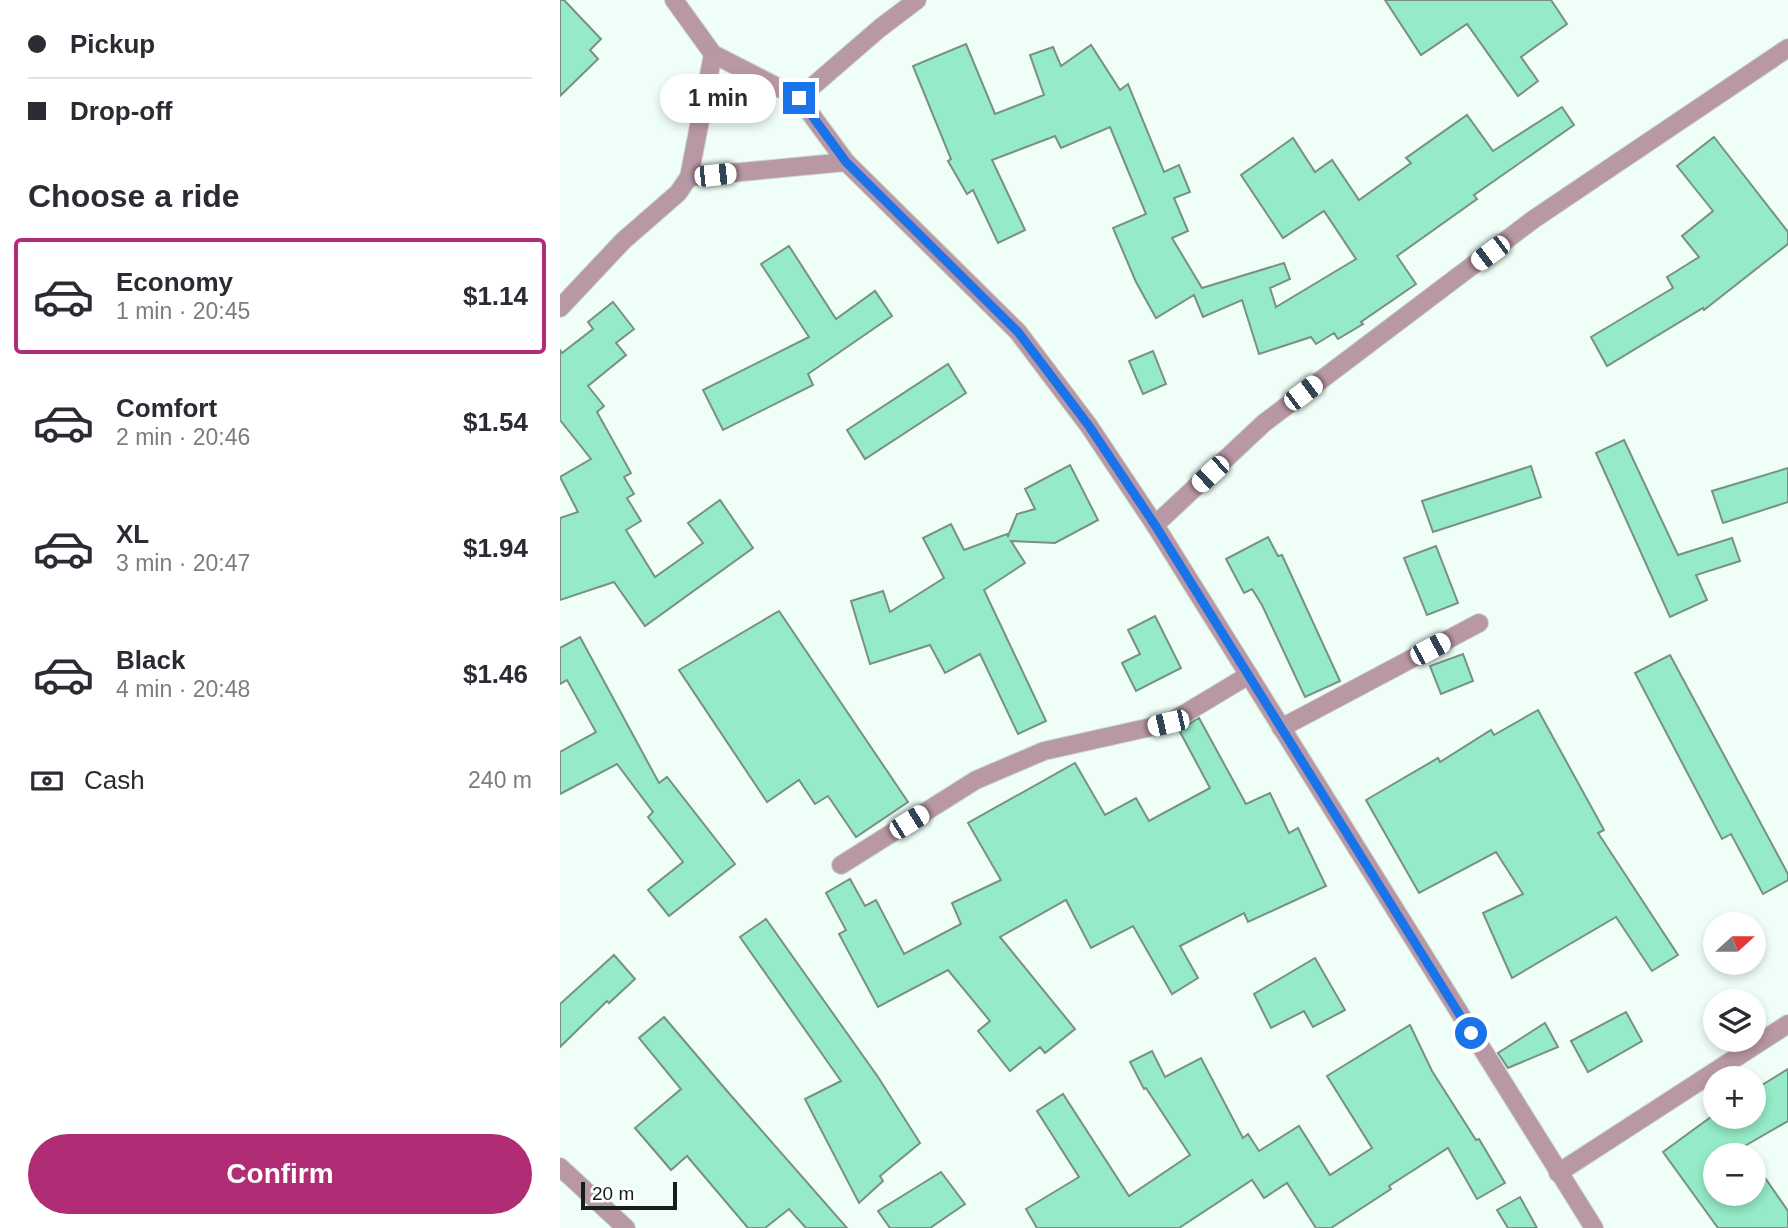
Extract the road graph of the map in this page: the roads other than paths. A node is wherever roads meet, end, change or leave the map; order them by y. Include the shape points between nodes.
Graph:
1 (674, 0) edge
2 (917, 0) edge
3 (1788, 48) edge
4 (713, 54) junction
5 (799, 98) junction
6 (846, 162) junction
7 (689, 177) junction
8 (560, 308) edge
9 (1155, 525) junction
10 (1479, 623) dead end
11 (1249, 675) junction
12 (1281, 728) junction
13 (841, 864) dead end
14 (1788, 1024) edge
15 (560, 1167) edge
16 (1558, 1174) junction
17 (625, 1228) edge
18 (1594, 1228) edge

1 - 4 street
2 - 5 street
3 - 9 street via 1534,219 1275,415
4 - 5 street
4 - 7 street
5 - 6 street
6 - 7 street
6 - 9 street via 1018,332
7 - 8 street
9 - 11 street
10 - 12 street
11 - 12 street
11 - 13 street via 1168,723 1044,751 976,780
12 - 16 street
14 - 16 street
15 - 17 street
16 - 18 street

